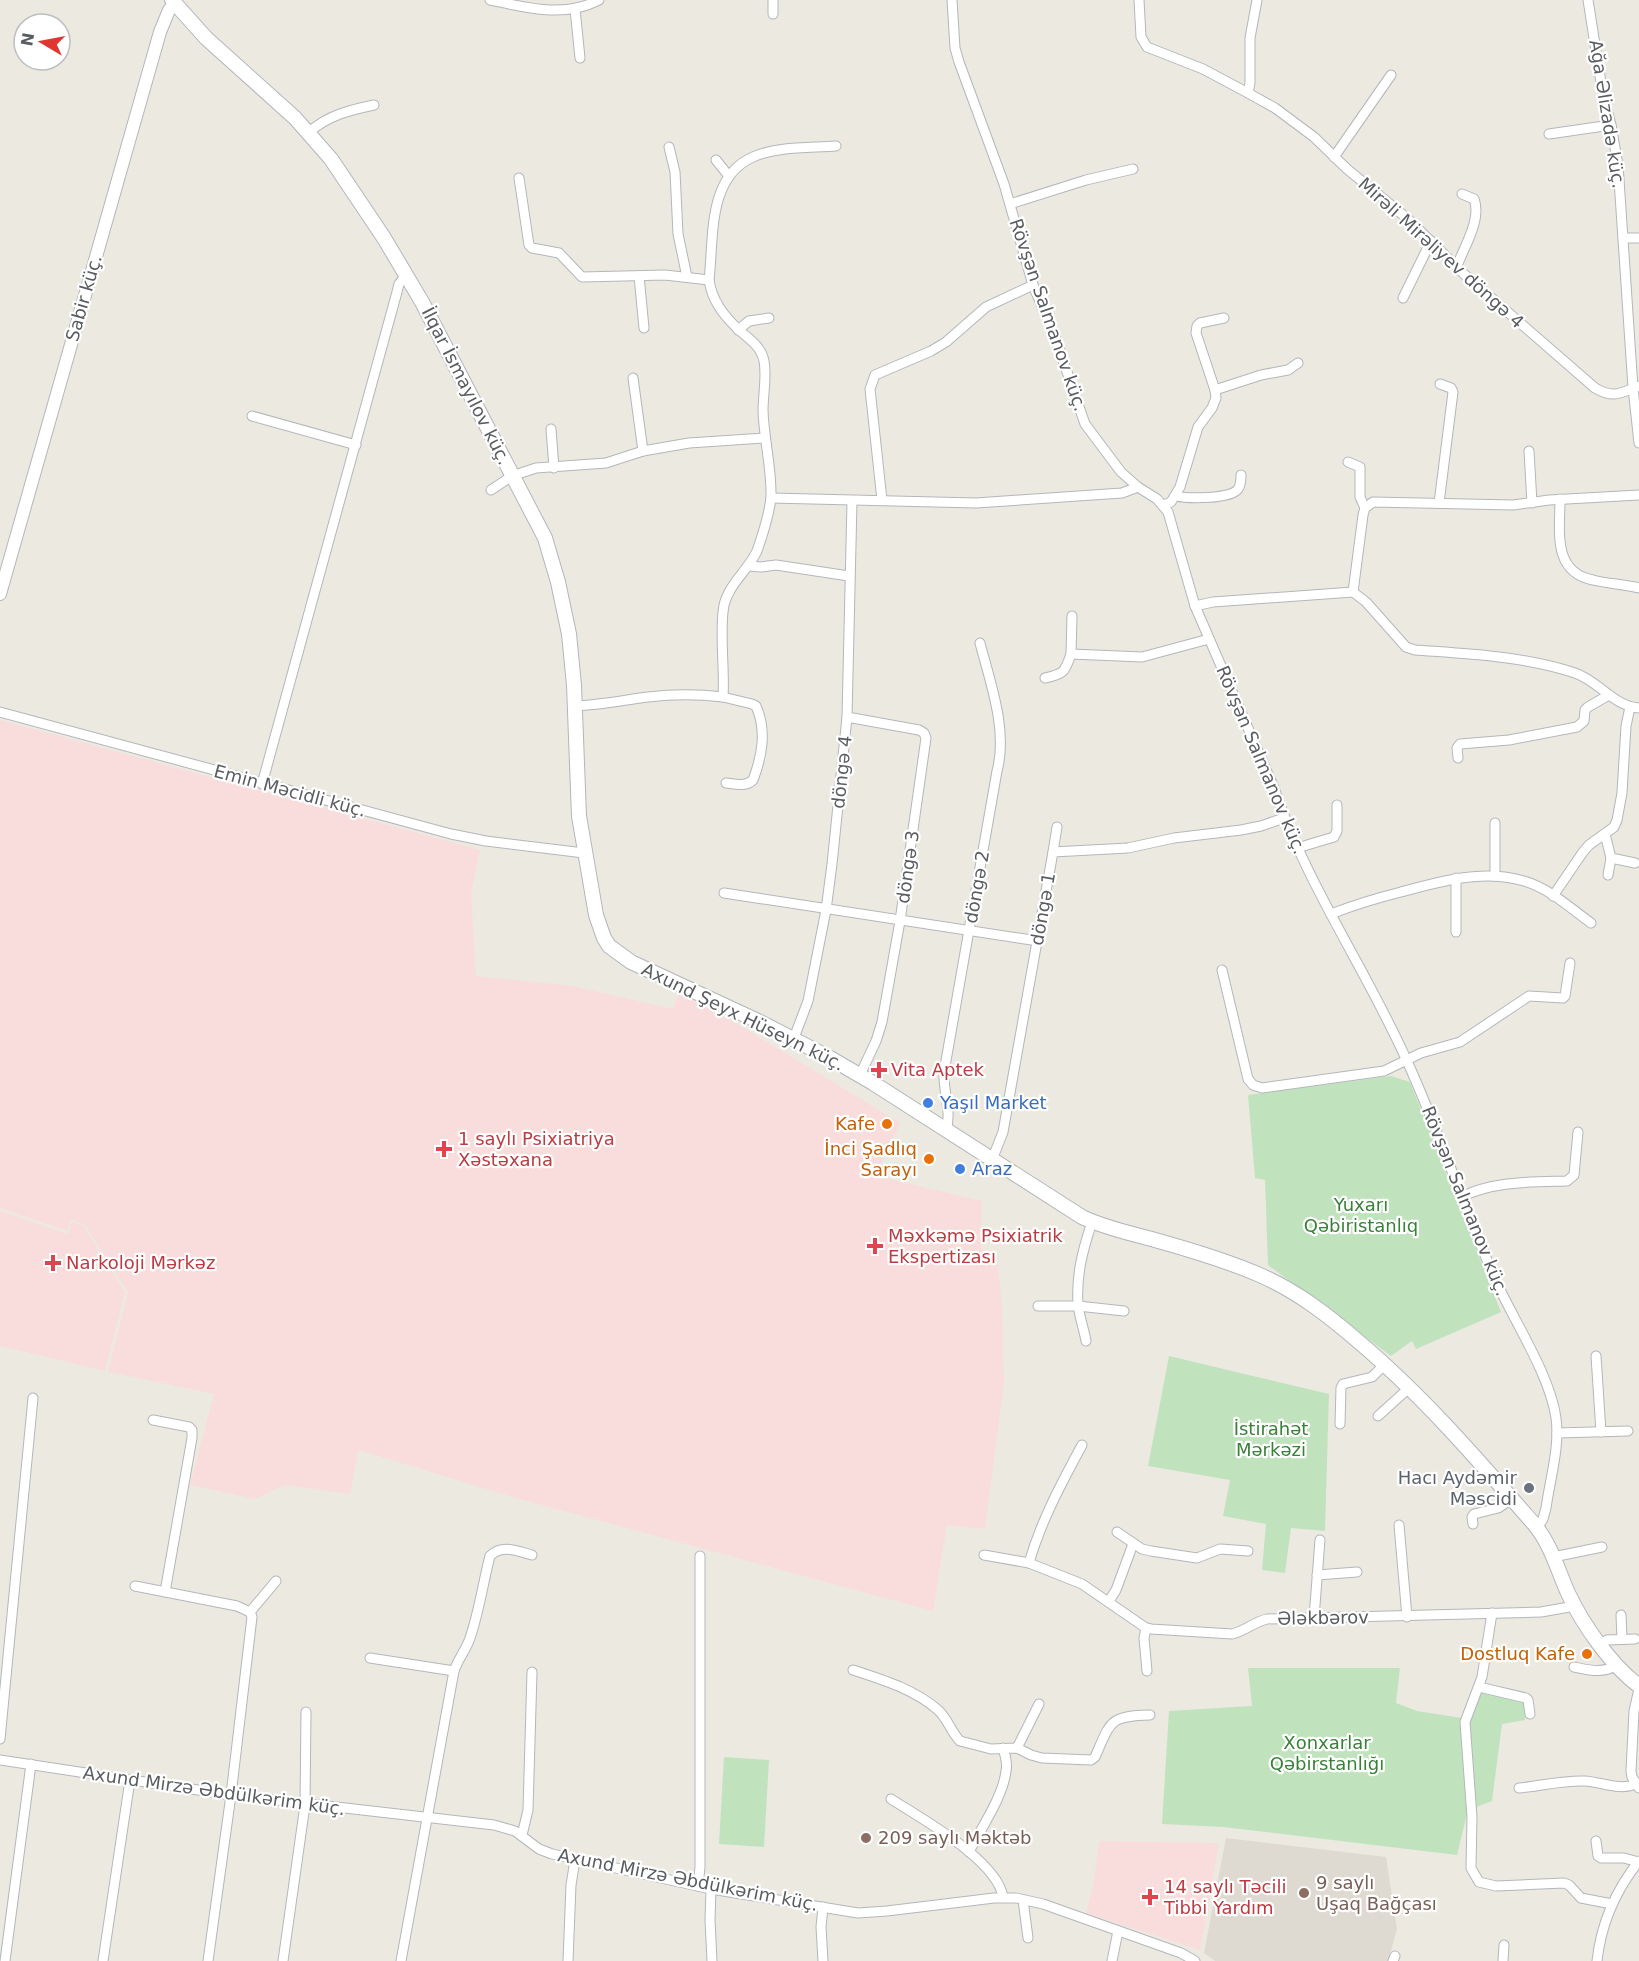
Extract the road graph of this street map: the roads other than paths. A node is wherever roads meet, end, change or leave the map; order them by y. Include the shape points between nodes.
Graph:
1 (490, 0) edge
2 (599, 0) edge
3 (773, 0) edge
4 (952, 0) edge
5 (1139, 0) edge
6 (1257, 0) edge
7 (1588, 0) edge
8 (173, 2) edge
9 (533, 4) edge
10 (575, 9) junction
11 (773, 14) dead end
12 (580, 58) dead end
13 (1391, 75) dead end
14 (1248, 93) junction
15 (374, 105) dead end
16 (1611, 125) junction
17 (309, 132) junction
18 (1549, 134) dead end
19 (836, 146) dead end
20 (669, 147) dead end
21 (1334, 157) junction
22 (716, 160) dead end
23 (1133, 169) dead end
24 (728, 175) junction
25 (519, 178) dead end
26 (1462, 194) dead end
27 (1010, 204) junction
28 (1623, 238) junction
29 (1639, 238) edge
30 (1431, 241) junction
31 (1457, 266) junction
32 (406, 275) junction
33 (639, 276) junction
34 (687, 277) junction
35 (709, 280) junction
36 (1033, 285) junction
37 (1403, 298) dead end
38 (769, 318) dead end
39 (1224, 318) dead end
40 (644, 328) dead end
41 (738, 330) junction
42 (1298, 363) dead end
43 (633, 378) dead end
44 (1440, 384) dead end
45 (1636, 387) edge
46 (1215, 390) junction
47 (252, 416) dead end
48 (551, 429) dead end
49 (765, 438) junction
50 (1639, 443) edge
51 (356, 445) junction
52 (643, 451) junction
53 (1529, 451) dead end
54 (1348, 462) dead end
55 (554, 468) junction
56 (1242, 475) dead end
57 (512, 476) junction
58 (1137, 487) junction
59 (491, 490) dead end
60 (1639, 495) edge
61 (1176, 496) junction
62 (771, 498) junction
63 (1560, 499) junction
64 (882, 500) junction
65 (852, 501) junction
66 (1439, 503) junction
67 (1532, 503) junction
68 (1164, 505) junction
69 (1365, 507) junction
70 (748, 566) junction
71 (849, 576) junction
72 (1639, 588) edge
73 (1353, 592) junction
74 (0, 594) edge
75 (1195, 606) junction
76 (1072, 616) dead end
77 (1209, 639) junction
78 (980, 643) dead end
79 (1071, 654) junction
80 (1045, 678) dead end
81 (1609, 695) junction
82 (723, 697) junction
83 (574, 706) junction
84 (1635, 707) edge
85 (0, 712) edge
86 (847, 717) junction
87 (1458, 758) dead end
88 (726, 783) dead end
89 (262, 784) junction
90 (1336, 805) dead end
91 (1284, 818) junction
92 (1495, 824) dead end
93 (1057, 826) dead end
94 (1605, 834) junction
95 (1297, 848) junction
96 (1053, 852) junction
97 (584, 853) junction
98 (1611, 858) junction
99 (1635, 863) dead end
100 (1608, 875) dead end
101 (1495, 876) junction
102 (1456, 878) junction
103 (724, 893) dead end
104 (1553, 896) junction
105 (826, 909) junction
106 (1331, 914) junction
107 (900, 921) junction
108 (1591, 922) dead end
109 (969, 931) junction
110 (1456, 932) dead end
111 (1038, 941) junction
112 (1570, 963) dead end
113 (1222, 970) dead end
114 (794, 1038) junction
115 (1407, 1061) junction
116 (860, 1075) junction
117 (946, 1131) junction
118 (1578, 1132) dead end
119 (992, 1160) junction
120 (1461, 1197) junction
121 (1092, 1221) junction
122 (1038, 1306) dead end
123 (1078, 1306) junction
124 (1124, 1311) dead end
125 (1086, 1341) dead end
126 (1596, 1356) dead end
127 (1385, 1364) junction
128 (1409, 1388) junction
129 (33, 1398) dead end
130 (1378, 1416) dead end
131 (153, 1420) dead end
132 (1340, 1424) dead end
133 (1628, 1431) dead end
134 (1601, 1432) junction
135 (1557, 1433) junction
136 (1082, 1445) dead end
137 (1512, 1499) junction
138 (1473, 1524) dead end
139 (1399, 1525) dead end
140 (1537, 1528) junction
141 (1117, 1532) dead end
142 (1320, 1540) dead end
143 (1133, 1544) junction
144 (1602, 1546) dead end
145 (1248, 1551) dead end
146 (532, 1555) dead end
147 (984, 1555) dead end
148 (700, 1556) dead end
149 (1553, 1557) junction
150 (1029, 1563) junction
151 (1357, 1572) dead end
152 (1317, 1575) junction
153 (276, 1581) dead end
154 (135, 1586) dead end
155 (165, 1592) junction
156 (1109, 1601) junction
157 (1575, 1606) junction
158 (250, 1612) junction
159 (1492, 1613) junction
160 (1621, 1615) dead end
161 (1407, 1617) junction
162 (1314, 1618) junction
163 (1146, 1628) junction
164 (1622, 1639) junction
165 (1635, 1639) dead end
166 (1601, 1644) junction
167 (370, 1658) dead end
168 (1617, 1665) junction
169 (1574, 1667) dead end
170 (853, 1670) dead end
171 (454, 1671) junction
172 (1147, 1671) dead end
173 (532, 1672) dead end
174 (1479, 1687) junction
175 (1639, 1688) edge
176 (1039, 1704) dead end
177 (306, 1712) dead end
178 (1530, 1714) dead end
179 (1150, 1715) dead end
180 (0, 1739) edge
181 (1004, 1748) junction
182 (1017, 1748) junction
183 (0, 1760) edge
184 (31, 1764) junction
185 (130, 1780) junction
186 (1637, 1786) edge
187 (1519, 1788) dead end
188 (231, 1795) junction
189 (891, 1799) dead end
190 (305, 1805) junction
191 (427, 1818) junction
192 (522, 1835) junction
193 (1596, 1841) dead end
194 (969, 1852) junction
195 (575, 1860) junction
196 (1639, 1862) edge
197 (698, 1886) junction
198 (711, 1889) junction
199 (1003, 1897) junction
200 (1023, 1900) junction
201 (1612, 1904) junction
202 (823, 1907) junction
203 (5, 1926) edge
204 (1118, 1932) junction
205 (1028, 1938) dead end
206 (1504, 1945) dead end
207 (1599, 1960) edge
208 (5, 1961) edge
209 (103, 1961) edge
210 (208, 1961) edge
211 (283, 1961) edge
212 (402, 1961) edge
213 (568, 1961) edge
214 (712, 1961) edge
215 (823, 1961) edge
216 (1112, 1961) edge
217 (1195, 1961) edge
218 (1503, 1961) edge

1 - 9 street
2 - 10 street
3 - 11 street
4 - 27 street, Rövşən Salmanov küç. via 958,62
5 - 14 street, Mirəli Mirəliyev döngə 4 via 1141,37 1147,47 1203,69
6 - 14 street via 1250,38
7 - 16 street, Ağa Əlizadə küç.
8 - 17 main road, İlqar İsmayılov küç. via 212,45
8 - 74 street, Sabir küç. via 160,32
9 - 10 street via 563,11
10 - 12 street
13 - 21 street
14 - 21 street, Mirəli Mirəliyev döngə 4 via 1314,137
15 - 17 street via 330,117
16 - 18 street
16 - 28 street, Ağa Əlizadə küç.
17 - 32 main road, İlqar İsmayılov küç. via 331,159
19 - 24 street via 754,156
20 - 34 street via 675,172 678,234
21 - 30 street, Mirəli Mirəliyev döngə 4
22 - 24 street
23 - 27 street
24 - 35 street via 714,217
25 - 33 street via 532,248 559,253 582,277
26 - 31 street via 1473,199 1477,207
27 - 36 street, Rövşən Salmanov küç.
28 - 29 street
28 - 45 street, Ağa Əlizadə küç.
30 - 31 street, Mirəli Mirəliyev döngə 4
30 - 37 street
31 - 45 street, Mirəli Mirəliyev döngə 4 via 1594,388 1614,395
32 - 51 street via 399,284
32 - 57 main road, İlqar İsmayılov küç.
33 - 34 street
33 - 40 street
34 - 35 street
35 - 41 street via 710,292
36 - 58 street, Rövşən Salmanov küç. via 1085,424
36 - 64 street via 986,307 931,351 874,375 870,390
38 - 41 street via 749,321
39 - 46 street via 1200,323 1196,333
41 - 49 street via 764,358
42 - 46 street via 1287,370
43 - 52 street
44 - 66 street via 1453,392
45 - 50 street, Ağa Əlizadə küç.
46 - 61 street via 1216,398 1198,427
47 - 51 street
48 - 55 street
49 - 52 street via 689,443
49 - 62 street
51 - 89 street
52 - 55 street via 606,463
53 - 67 street
54 - 69 street via 1360,467 1360,497
55 - 57 street via 536,468
56 - 61 street via 1237,491 1228,495
57 - 59 street
57 - 83 main road, İlqar İsmayılov küç. via 550,552 569,634
58 - 64 street via 1122,493 976,503
58 - 68 street, Rövşən Salmanov küç.
60 - 63 street
61 - 68 street
62 - 65 street
62 - 70 street via 763,533
63 - 67 street
63 - 72 street via 1563,560 1582,577
64 - 65 street
65 - 71 street, döngə 4
66 - 67 street
66 - 69 street via 1373,502
68 - 75 street, Rövşən Salmanov küç. via 1173,524
69 - 73 street
70 - 71 street via 776,565
70 - 82 street via 733,585 724,606
71 - 86 street, döngə 4
73 - 75 street
73 - 81 street via 1407,647 1523,661 1586,677
75 - 77 street, Rövşən Salmanov küç.
76 - 79 street
77 - 79 street via 1142,657
77 - 91 street, Rövşən Salmanov küç.
78 - 109 street, döngə 2 via 995,696 1001,755
79 - 80 street via 1062,674
81 - 84 street
81 - 87 street via 1585,710 1584,721 1577,727 1509,740 1460,744
82 - 83 street via 652,696
82 - 88 street via 756,706 762,733 762,753 753,780 745,785
83 - 97 main road, İlqar İsmayılov küç. via 577,797
84 - 94 street via 1626,726 1620,811 1614,827
85 - 89 street, Emin Məcidli küç.
86 - 105 street, döngə 4
86 - 107 street, döngə 3 via 919,730 926,738
89 - 97 street, Emin Məcidli küç. via 451,834
90 - 95 street via 1334,837
91 - 95 street, Rövşən Salmanov küç.
91 - 96 street, döngə 1 via 1251,828 1128,848
92 - 101 street
93 - 96 street
94 - 98 street
94 - 104 street via 1589,844
95 - 106 street, Rövşən Salmanov küç.
96 - 111 street, döngə 1
97 - 114 main road, Axund Şeyx Hüseyn küç. via 596,915 609,946 631,962
98 - 99 street
98 - 100 street
101 - 102 street
101 - 104 street via 1526,881
102 - 106 street
102 - 110 street
103 - 105 street
104 - 108 street
105 - 107 street
105 - 114 street, döngə 4 via 808,1001
106 - 115 street, Rövşən Salmanov küç.
107 - 109 street
107 - 116 street, döngə 3 via 882,1022
109 - 111 street
109 - 117 street, döngə 2 via 944,1072 949,1113
111 - 119 street, döngə 1 via 1003,1132
112 - 115 street via 1563,998 1529,996 1460,1042
113 - 115 street via 1248,1079 1253,1085 1262,1088 1374,1074
114 - 116 main road, Axund Şeyx Hüseyn küç.
115 - 120 street, Rövşən Salmanov küç.
116 - 117 main road, Axund Şeyx Hüseyn küç.
117 - 119 main road, Axund Şeyx Hüseyn küç.
118 - 120 street via 1571,1179 1490,1186
119 - 121 main road, Axund Şeyx Hüseyn küç.
120 - 135 street, Rövşən Salmanov küç. via 1496,1281 1549,1389
121 - 123 street via 1079,1272
121 - 127 main road, Axund Şeyx Hüseyn küç. via 1193,1251 1279,1284 1322,1312
122 - 123 street
123 - 124 street
123 - 125 street
126 - 134 street
127 - 128 main road, Axund Şeyx Hüseyn küç.
127 - 132 street via 1372,1377 1343,1384
128 - 130 street
128 - 137 main road, Axund Şeyx Hüseyn küç.
129 - 180 street
131 - 155 street via 192,1430
133 - 134 street
134 - 135 street
135 - 140 street, Rövşən Salmanov küç. via 1546,1508
136 - 150 street via 1048,1509
137 - 138 street via 1498,1508 1474,1514
137 - 140 main road, Axund Şeyx Hüseyn küç.
139 - 161 street
140 - 149 main road, Axund Şeyx Hüseyn küç.
141 - 143 street
142 - 152 street
143 - 145 street via 1197,1558 1220,1549
143 - 156 street
144 - 149 street
146 - 171 street via 504,1548 490,1556 469,1642
147 - 150 street
148 - 197 street
149 - 157 main road, Axund Şeyx Hüseyn küç.
150 - 156 street via 1082,1584
151 - 152 street
152 - 162 street
153 - 158 street
154 - 155 street
155 - 158 street
156 - 163 street
157 - 159 street, Ələkbərov via 1541,1612
157 - 166 main road, Axund Şeyx Hüseyn küç.
158 - 188 street via 253,1624
159 - 161 street, Ələkbərov
159 - 174 street
160 - 164 street
161 - 162 street, Ələkbərov
162 - 163 street, Ələkbərov via 1268,1619 1232,1634
163 - 172 street
164 - 165 street
164 - 166 street
166 - 168 main road, Axund Şeyx Hüseyn küç.
167 - 171 street
168 - 169 street via 1600,1671
168 - 175 main road, Axund Şeyx Hüseyn küç.
170 - 181 street via 925,1700 946,1718 960,1741 991,1749
171 - 191 street
173 - 192 street via 528,1810
174 - 178 street via 1526,1698
174 - 201 street via 1466,1716 1465,1729 1475,1878 1496,1886 1564,1883 1581,1898
175 - 186 street via 1631,1761
176 - 182 street
177 - 190 street
179 - 182 street via 1127,1716 1113,1722 1091,1760 1042,1758
181 - 182 street
181 - 194 street via 1006,1773
183 - 184 street, Axund Mirzə Əbdülkərim küç.
184 - 185 street, Axund Mirzə Əbdülkərim küç.
184 - 203 street
185 - 188 street, Axund Mirzə Əbdülkərim küç.
185 - 209 street
186 - 187 street via 1571,1781
188 - 190 street, Axund Mirzə Əbdülkərim küç.
188 - 210 street
189 - 194 street
190 - 191 street, Axund Mirzə Əbdülkərim küç.
190 - 211 street
191 - 192 street, Axund Mirzə Əbdülkərim küç. via 494,1825
191 - 212 street
192 - 195 street, Axund Mirzə Əbdülkərim küç. via 539,1849
193 - 196 street via 1601,1858
194 - 199 street via 999,1882
195 - 197 street, Axund Mirzə Əbdülkərim küç.
195 - 213 street
196 - 201 street
197 - 198 street, Axund Mirzə Əbdülkərim küç.
198 - 202 street, Axund Mirzə Əbdülkərim küç.
198 - 214 street
199 - 200 street, Axund Mirzə Əbdülkərim küç.
199 - 202 street, Axund Mirzə Əbdülkərim küç. via 869,1913
200 - 204 street, Axund Mirzə Əbdülkərim küç.
200 - 205 street
201 - 207 street via 1601,1938
202 - 215 street
203 - 208 street
204 - 216 street
204 - 217 street, Axund Mirzə Əbdülkərim küç.
206 - 218 street

